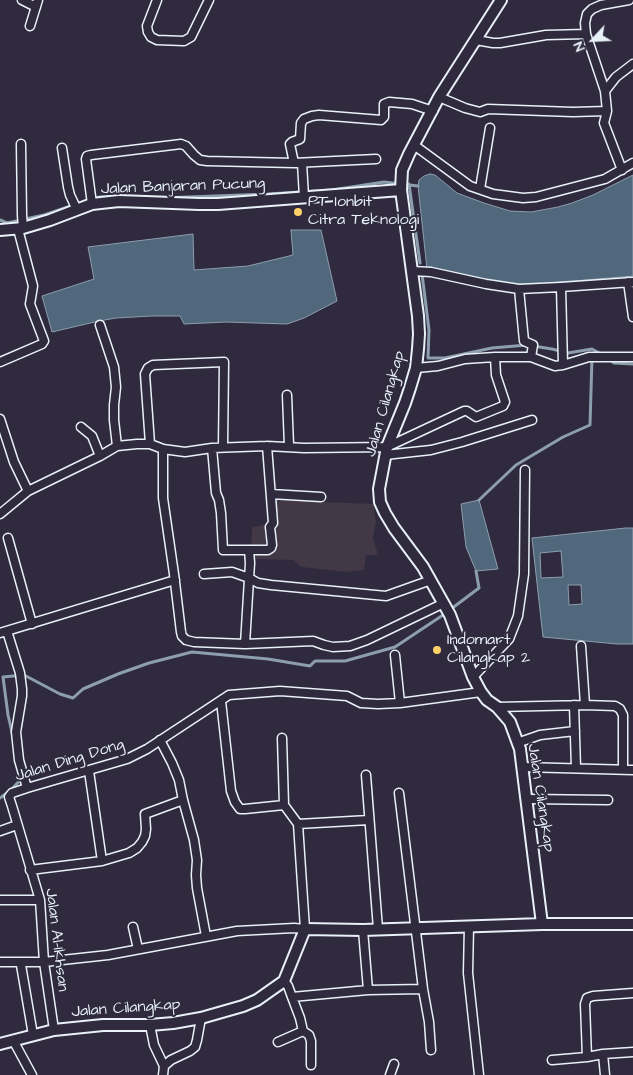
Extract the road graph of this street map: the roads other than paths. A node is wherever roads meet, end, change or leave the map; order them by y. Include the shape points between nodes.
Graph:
1 (22, 0) edge
2 (157, 0) edge
3 (209, 0) edge
4 (501, 0) edge
5 (629, 0) edge
6 (37, 4) edge
7 (30, 26) dead end
8 (586, 34) junction
9 (476, 40) junction
10 (633, 64) edge
11 (605, 91) junction
12 (440, 98) junction
13 (433, 111) junction
14 (607, 111) junction
15 (490, 128) dead end
16 (21, 144) dead end
17 (414, 145) junction
18 (62, 148) dead end
19 (376, 159) dead end
20 (298, 163) junction
21 (633, 163) edge
22 (622, 170) junction
23 (400, 189) junction
24 (480, 189) junction
25 (304, 193) junction
26 (92, 200) junction
27 (75, 206) junction
28 (22, 224) junction
29 (0, 230) edge
30 (412, 272) junction
31 (631, 282) edge
32 (561, 287) junction
33 (519, 289) junction
34 (633, 317) edge
35 (100, 326) dead end
36 (533, 351) junction
37 (495, 357) junction
38 (633, 357) edge
39 (0, 362) edge
40 (563, 365) junction
41 (416, 368) junction
42 (287, 395) dead end
43 (0, 419) edge
44 (532, 420) dead end
45 (81, 427) dead end
46 (150, 444) junction
47 (118, 446) junction
48 (267, 446) junction
49 (289, 446) junction
50 (212, 448) junction
51 (223, 448) junction
52 (163, 449) junction
53 (386, 451) junction
54 (100, 456) junction
55 (525, 470) dead end
56 (28, 491) junction
57 (271, 494) junction
58 (321, 497) dead end
59 (0, 514) edge
60 (8, 538) dead end
61 (249, 550) junction
62 (204, 574) dead end
63 (249, 578) junction
64 (175, 580) junction
65 (431, 580) junction
66 (446, 609) junction
67 (32, 624) junction
68 (4, 632) edge
69 (246, 644) junction
70 (581, 646) dead end
71 (395, 655) dead end
72 (472, 677) junction
73 (480, 692) junction
74 (221, 701) junction
75 (400, 703) junction
76 (574, 705) junction
77 (585, 705) junction
78 (497, 707) junction
79 (575, 731) junction
80 (282, 738) dead end
81 (160, 740) junction
82 (517, 744) junction
83 (522, 767) junction
84 (576, 768) junction
85 (623, 769) junction
86 (633, 770) edge
87 (88, 771) junction
88 (366, 775) dead end
89 (27, 788) junction
90 (399, 793) dead end
91 (527, 799) junction
92 (183, 800) junction
93 (608, 800) dead end
94 (284, 805) junction
95 (370, 820) junction
96 (298, 824) junction
97 (17, 825) junction
98 (0, 832) edge
99 (102, 861) junction
100 (30, 870) junction
101 (0, 900) edge
102 (40, 900) junction
103 (542, 924) junction
104 (633, 924) edge
105 (469, 926) junction
106 (133, 927) dead end
107 (416, 928) junction
108 (305, 929) junction
109 (378, 929) junction
110 (363, 930) junction
111 (206, 936) junction
112 (138, 950) junction
113 (0, 962) edge
114 (44, 962) junction
115 (21, 965) dead end
116 (284, 981) junction
117 (423, 989) junction
118 (368, 990) junction
119 (633, 993) edge
120 (292, 997) junction
121 (201, 1018) junction
122 (150, 1025) junction
123 (54, 1030) junction
124 (303, 1031) junction
125 (33, 1034) junction
126 (13, 1040) junction
127 (278, 1042) dead end
128 (0, 1044) edge
129 (431, 1050) dead end
130 (633, 1052) edge
131 (603, 1054) junction
132 (587, 1057) junction
133 (552, 1060) dead end
134 (394, 1064) dead end
135 (311, 1065) dead end
136 (164, 1066) junction
137 (32, 1075) edge
138 (163, 1075) edge
139 (390, 1075) edge
140 (479, 1075) edge
141 (605, 1075) edge

1 - 6 street
2 - 3 street via 147,26 151,37 184,41 191,37
4 - 9 street, Jalan Cilangkap
5 - 8 street via 592,9 586,14
6 - 7 street
8 - 9 street via 546,35 500,44
8 - 11 street
9 - 12 street, Jalan Cilangkap
10 - 11 street
11 - 14 street
12 - 13 street, Jalan Cilangkap
12 - 14 street via 480,112 488,109
13 - 17 street, Jalan Cilangkap
13 - 20 street via 412,104 390,102 384,104 381,120 319,115 304,119 300,139 290,144
14 - 22 street via 604,123
15 - 24 street
16 - 28 street
17 - 23 street, Jalan Cilangkap via 403,165
17 - 24 street via 470,186
18 - 27 street via 68,187
19 - 20 street
20 - 25 street
20 - 26 street via 200,160 181,144 91,155 86,159
21 - 22 street
22 - 24 street via 605,179 536,197 493,194
23 - 25 street, Jalan Banjaran Pucung
23 - 30 street, Jalan Cilangkap
25 - 26 street, Jalan Banjaran Pucung via 218,204
26 - 27 street, Jalan Banjaran Pucung
27 - 28 street, Jalan Banjaran Pucung via 50,220
28 - 29 street, Jalan Banjaran Pucung
28 - 39 street via 33,286 30,304 44,341
30 - 33 street via 432,272
30 - 41 street, Jalan Cilangkap via 419,334
31 - 32 street
31 - 34 street
32 - 33 street
32 - 40 street
33 - 36 street via 524,341 532,344
35 - 47 street via 114,368 114,420
36 - 37 street
36 - 40 street via 555,366
37 - 41 street
37 - 53 street via 496,375 505,402 503,406 476,417 464,411
38 - 40 street via 589,357
41 - 53 street, Jalan Cilangkap
42 - 49 street
43 - 56 street via 14,462
44 - 53 street via 431,450
45 - 54 street via 92,436
46 - 47 street
46 - 51 street via 148,368 153,365 224,362
46 - 52 street
47 - 54 street
48 - 49 street
48 - 51 street
48 - 57 street
49 - 53 street
50 - 51 street
50 - 52 street via 185,452
50 - 61 street via 223,550
52 - 64 street via 163,498
53 - 65 street, Jalan Cilangkap via 379,489 380,502 394,528
54 - 56 street
55 - 72 street via 524,574 518,616 508,640
56 - 59 street
57 - 58 street
57 - 61 street via 272,546 268,550
60 - 67 street
61 - 63 street
62 - 63 street via 232,572
63 - 65 street via 271,586 386,596
63 - 69 street
64 - 67 street
64 - 69 street via 181,632 186,640
65 - 66 street, Jalan Cilangkap
66 - 69 street via 350,646 333,647 313,641
66 - 72 street, Jalan Cilangkap
67 - 68 street
68 - 89 street via 20,675 22,696 16,732
70 - 77 street
71 - 75 street
72 - 73 street, Jalan Cilangkap
73 - 75 street, Jalan Ding Dong
73 - 78 street, Jalan Cilangkap
74 - 75 street, Jalan Ding Dong via 229,695 280,691 347,696 361,703
74 - 81 street, Jalan Ding Dong
74 - 94 street via 235,802 240,809
76 - 77 street
76 - 78 street
76 - 79 street
77 - 85 street via 620,709 623,716
78 - 82 street, Jalan Cilangkap via 510,722
79 - 82 street via 540,735
79 - 84 street
80 - 94 street
81 - 87 street, Jalan Ding Dong via 128,759
81 - 92 street via 179,780
82 - 83 street, Jalan Cilangkap
83 - 84 street
83 - 91 street, Jalan Cilangkap
84 - 85 street
85 - 86 street
87 - 89 street, Jalan Ding Dong
87 - 99 street
88 - 95 street
89 - 97 street, Jalan Ding Dong via 9,797
90 - 107 street
91 - 93 street
91 - 103 street, Jalan Cilangkap
92 - 99 street via 145,814 145,836 137,848
92 - 111 street via 198,860 197,888
94 - 96 street
95 - 96 street
95 - 109 street
96 - 108 street
97 - 98 street
97 - 100 street, Jalan Al-Ikhsan
99 - 100 street
100 - 102 street, Jalan Al-Ikhsan
101 - 102 street
102 - 114 street, Jalan Al-Ikhsan
103 - 104 street
103 - 105 street
105 - 107 street
105 - 140 street via 468,973
106 - 112 street
107 - 109 street
107 - 117 street
108 - 110 street
108 - 111 street via 237,930
108 - 116 street
109 - 110 street
110 - 118 street
111 - 112 street
112 - 114 street
113 - 114 street
114 - 123 street, Jalan Al-Ikhsan
115 - 125 street
116 - 120 street
116 - 121 street, Jalan Cilangkap via 243,1006
117 - 118 street
117 - 129 street
118 - 120 street
119 - 132 street via 587,998
120 - 124 street
121 - 122 street, Jalan Cilangkap
121 - 136 street via 195,1046
122 - 123 street, Jalan Cilangkap
122 - 136 street via 154,1045
123 - 125 street, Jalan Cilangkap
124 - 127 street
124 - 135 street via 311,1041
125 - 126 street, Jalan Cilangkap
126 - 128 street, Jalan Cilangkap
126 - 137 street
130 - 131 street
131 - 132 street
131 - 141 street
132 - 133 street
134 - 139 street
136 - 138 street

